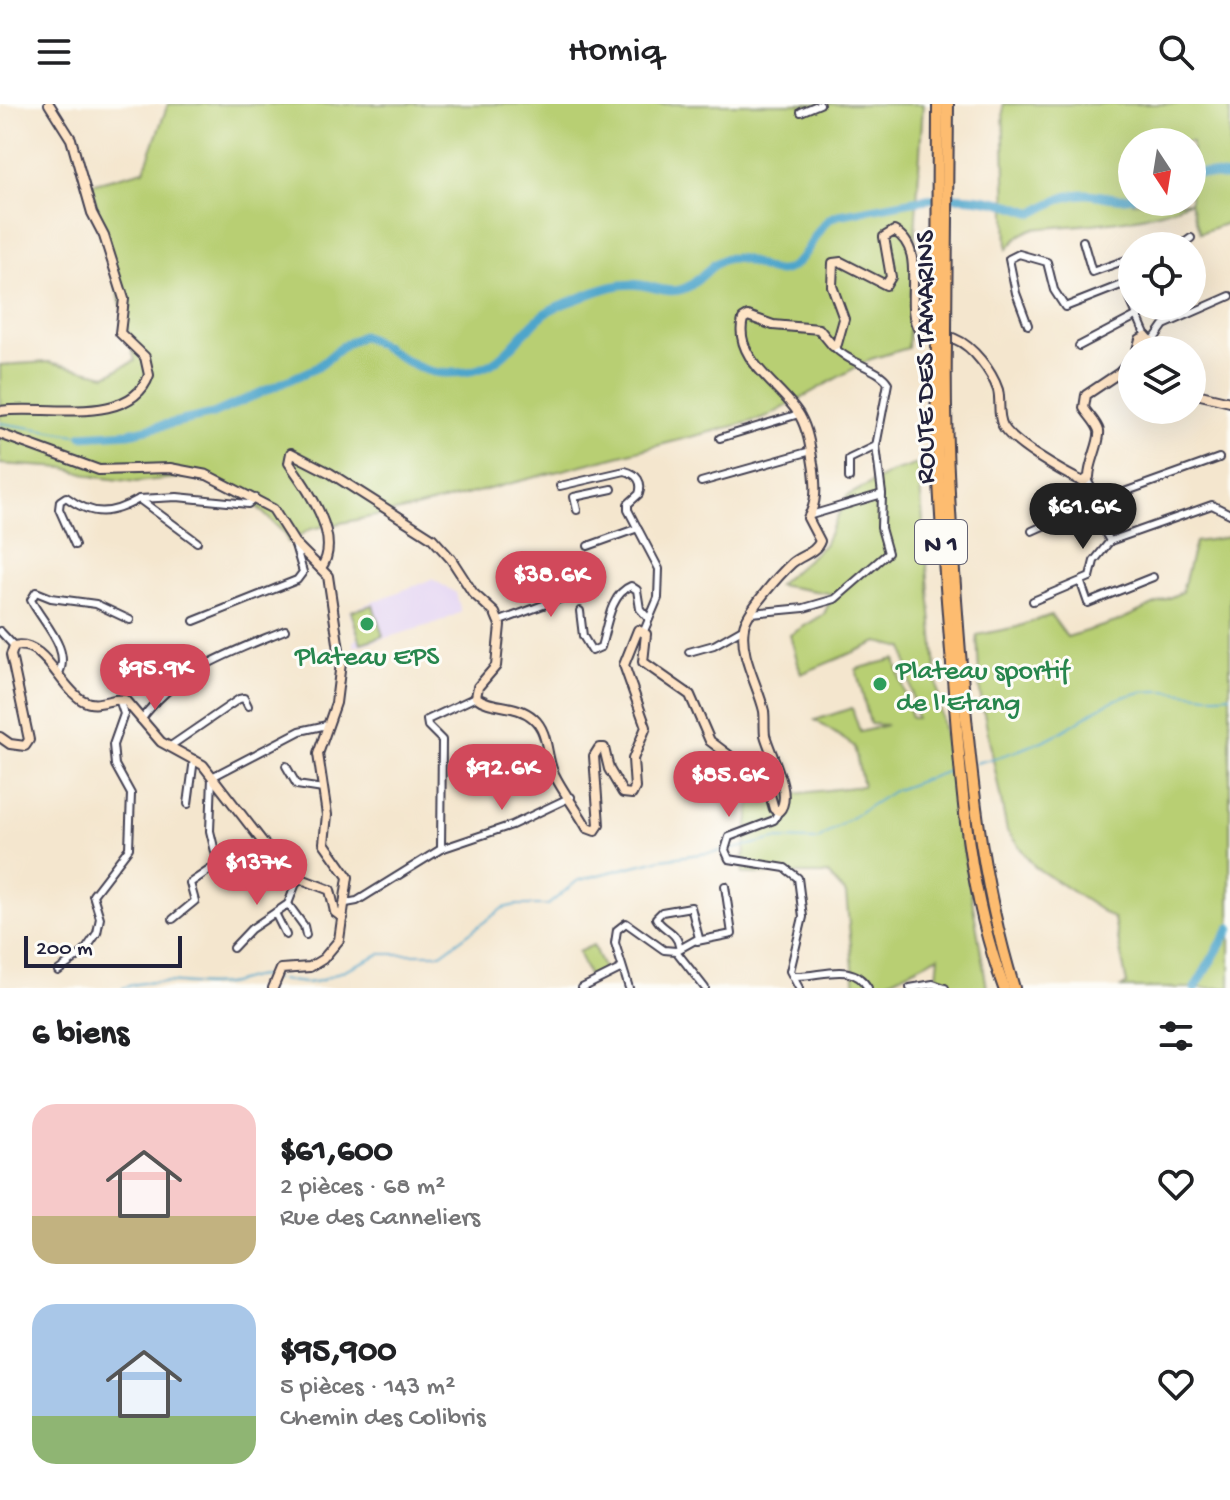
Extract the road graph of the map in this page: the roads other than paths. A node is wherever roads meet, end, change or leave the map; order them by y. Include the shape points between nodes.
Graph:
1 (49, 104) edge
2 (820, 104) edge
3 (938, 104) edge
4 (948, 104) edge
5 (801, 112) dead end
6 (943, 151) junction
7 (1083, 241) dead end
8 (1118, 265) edge
9 (1118, 286) edge
10 (1230, 296) edge
11 (1131, 320) edge
12 (1028, 325) dead end
13 (1155, 336) edge
14 (941, 337) junction
15 (833, 346) junction
16 (1079, 346) dead end
17 (1118, 374) edge
18 (1206, 396) edge
19 (1230, 402) edge
20 (0, 411) edge
21 (799, 414) junction
22 (0, 434) edge
23 (720, 438) dead end
24 (876, 446) junction
25 (811, 451) junction
26 (1219, 458) dead end
27 (597, 476) junction
28 (849, 478) dead end
29 (1087, 480) junction
30 (701, 482) dead end
31 (560, 486) dead end
32 (612, 489) dead end
33 (600, 491) junction
34 (882, 494) junction
35 (255, 498) junction
36 (139, 499) junction
37 (1099, 501) junction
38 (577, 510) dead end
39 (1230, 514) edge
40 (811, 515) junction
41 (638, 528) junction
42 (1032, 531) dead end
43 (1110, 541) junction
44 (197, 542) dead end
45 (294, 542) junction
46 (75, 545) dead end
47 (588, 546) dead end
48 (321, 568) junction
49 (1153, 577) dead end
50 (1081, 583) junction
51 (592, 587) dead end
52 (1033, 601) dead end
53 (580, 611) dead end
54 (751, 613) junction
55 (648, 618) junction
56 (130, 620) dead end
57 (194, 621) dead end
58 (500, 621) junction
59 (744, 628) junction
60 (285, 630) dead end
61 (0, 631) edge
62 (644, 631) junction
63 (14, 646) junction
64 (689, 652) dead end
65 (58, 675) junction
66 (476, 697) junction
67 (119, 699) junction
68 (248, 706) dead end
69 (141, 720) junction
70 (327, 725) junction
71 (0, 737) edge
72 (169, 747) junction
73 (194, 759) junction
74 (286, 766) dead end
75 (212, 777) junction
76 (323, 789) junction
77 (571, 797) junction
78 (968, 797) junction
79 (188, 804) dead end
80 (779, 811) junction
81 (441, 849) junction
82 (298, 878) junction
83 (725, 886) dead end
84 (346, 903) junction
85 (288, 904) junction
86 (275, 913) junction
87 (343, 918) junction
88 (173, 919) dead end
89 (286, 935) dead end
90 (306, 935) dead end
91 (697, 941) junction
92 (233, 948) dead end
93 (678, 948) junction
94 (622, 968) junction
95 (58, 971) dead end
96 (795, 976) junction
97 (273, 988) edge
98 (582, 988) edge
99 (629, 988) edge
100 (705, 988) edge
101 (799, 988) edge
102 (868, 988) edge
103 (910, 988) edge
104 (945, 988) edge
105 (1004, 988) edge
106 (1014, 988) edge

1 - 20 main road via 71,139 124,299 120,333 145,357 149,375 139,393 115,406
2 - 5 street
3 - 6 highway, ROUTE DES TAMARINS / N 1
4 - 6 highway, ROUTE DES TAMARINS / N 1
6 - 14 highway, ROUTE DES TAMARINS / N 1
7 - 8 street via 1089,270
9 - 12 street via 1065,307 1047,262 1019,254 1009,259
10 - 13 street via 1164,325
11 - 16 street
14 - 15 main road via 919,330 915,323 914,272 905,239 894,231 884,237 891,277 886,285 833,263 832,286 844,319
14 - 29 main road via 970,348 993,379 1006,430 1037,457
14 - 78 highway, ROUTE DES TAMARINS / N 1
15 - 21 main road via 819,329 743,319 752,360
15 - 24 street via 846,360 888,383
17 - 29 main road via 1086,395 1084,408 1099,431
18 - 19 main road
21 - 23 street
21 - 25 main road
22 - 35 main road via 99,470 195,470
24 - 28 street via 849,459
24 - 34 street
25 - 30 street
25 - 40 main road via 816,493
26 - 37 street
27 - 31 street
27 - 33 street
27 - 41 street via 634,474 641,488 627,507
29 - 37 street
32 - 33 street
33 - 38 street via 574,497
34 - 40 street
34 - 54 street via 881,528 888,553 847,592 804,608
35 - 36 street via 248,504
35 - 45 main road via 273,509
36 - 44 street
36 - 46 street via 100,514 66,497 60,501
37 - 42 street
37 - 43 street via 1097,519
39 - 43 street via 1212,505
40 - 54 main road via 809,524 820,544 794,562
41 - 47 street
41 - 55 street via 659,569 658,598
43 - 50 street
45 - 48 main road
45 - 57 street via 303,572 297,580
48 - 58 main road via 328,544 311,490 289,463 291,453 432,538
48 - 70 main road via 331,585 341,663
49 - 50 street via 1088,603
50 - 52 street
51 - 58 street
53 - 55 street via 583,636 592,651 601,647 614,603 624,589 637,590 640,609
54 - 59 main road
55 - 62 street
56 - 65 street via 96,604 36,592 31,600 62,654
58 - 66 main road via 496,666
59 - 64 street
59 - 80 main road via 784,796
60 - 69 street via 190,671
61 - 63 street
62 - 77 main road via 638,630 624,665 646,727 633,759 634,792 623,793 601,747 594,756 598,830 587,828
62 - 80 main road via 643,662 690,695 713,745 767,784
63 - 65 main road via 36,651
63 - 71 main road via 13,671 29,740 19,746
65 - 67 main road via 85,702 99,705
66 - 77 main road via 504,703 533,718 543,732 555,776
66 - 81 street via 427,720 442,740
67 - 69 main road via 127,701
67 - 95 street via 124,714 113,745 115,765 131,794 129,848 93,895 100,918 93,940
68 - 72 street via 239,699
69 - 72 main road
70 - 75 street via 300,731
70 - 76 main road via 318,754
72 - 73 main road
73 - 75 main road
73 - 79 street
74 - 76 street via 297,785
75 - 82 main road via 279,863
75 - 88 street via 209,825 218,864 190,883 195,901
76 - 84 main road via 324,843 347,872
77 - 81 street via 512,825
78 - 105 highway, ROUTE DES TAMARINS / N 1 via 975,878
78 - 106 highway, ROUTE DES TAMARINS / N 1
80 - 96 street via 774,820 729,837 725,850 729,859 785,868 798,878 803,917 790,963
81 - 84 street
82 - 85 street
82 - 87 main road via 330,890 335,912
83 - 91 street via 734,932
84 - 87 main road
85 - 86 street
85 - 90 street
86 - 89 street
86 - 92 street
87 - 97 main road via 337,944 323,959 305,969 280,971
91 - 93 street
91 - 93 street via 691,907 658,914 660,926 673,933
93 - 94 street via 664,950 626,923 617,930 615,943
93 - 100 street
94 - 98 street
94 - 99 street
96 - 101 street
96 - 102 street via 849,971 861,976
103 - 104 street

